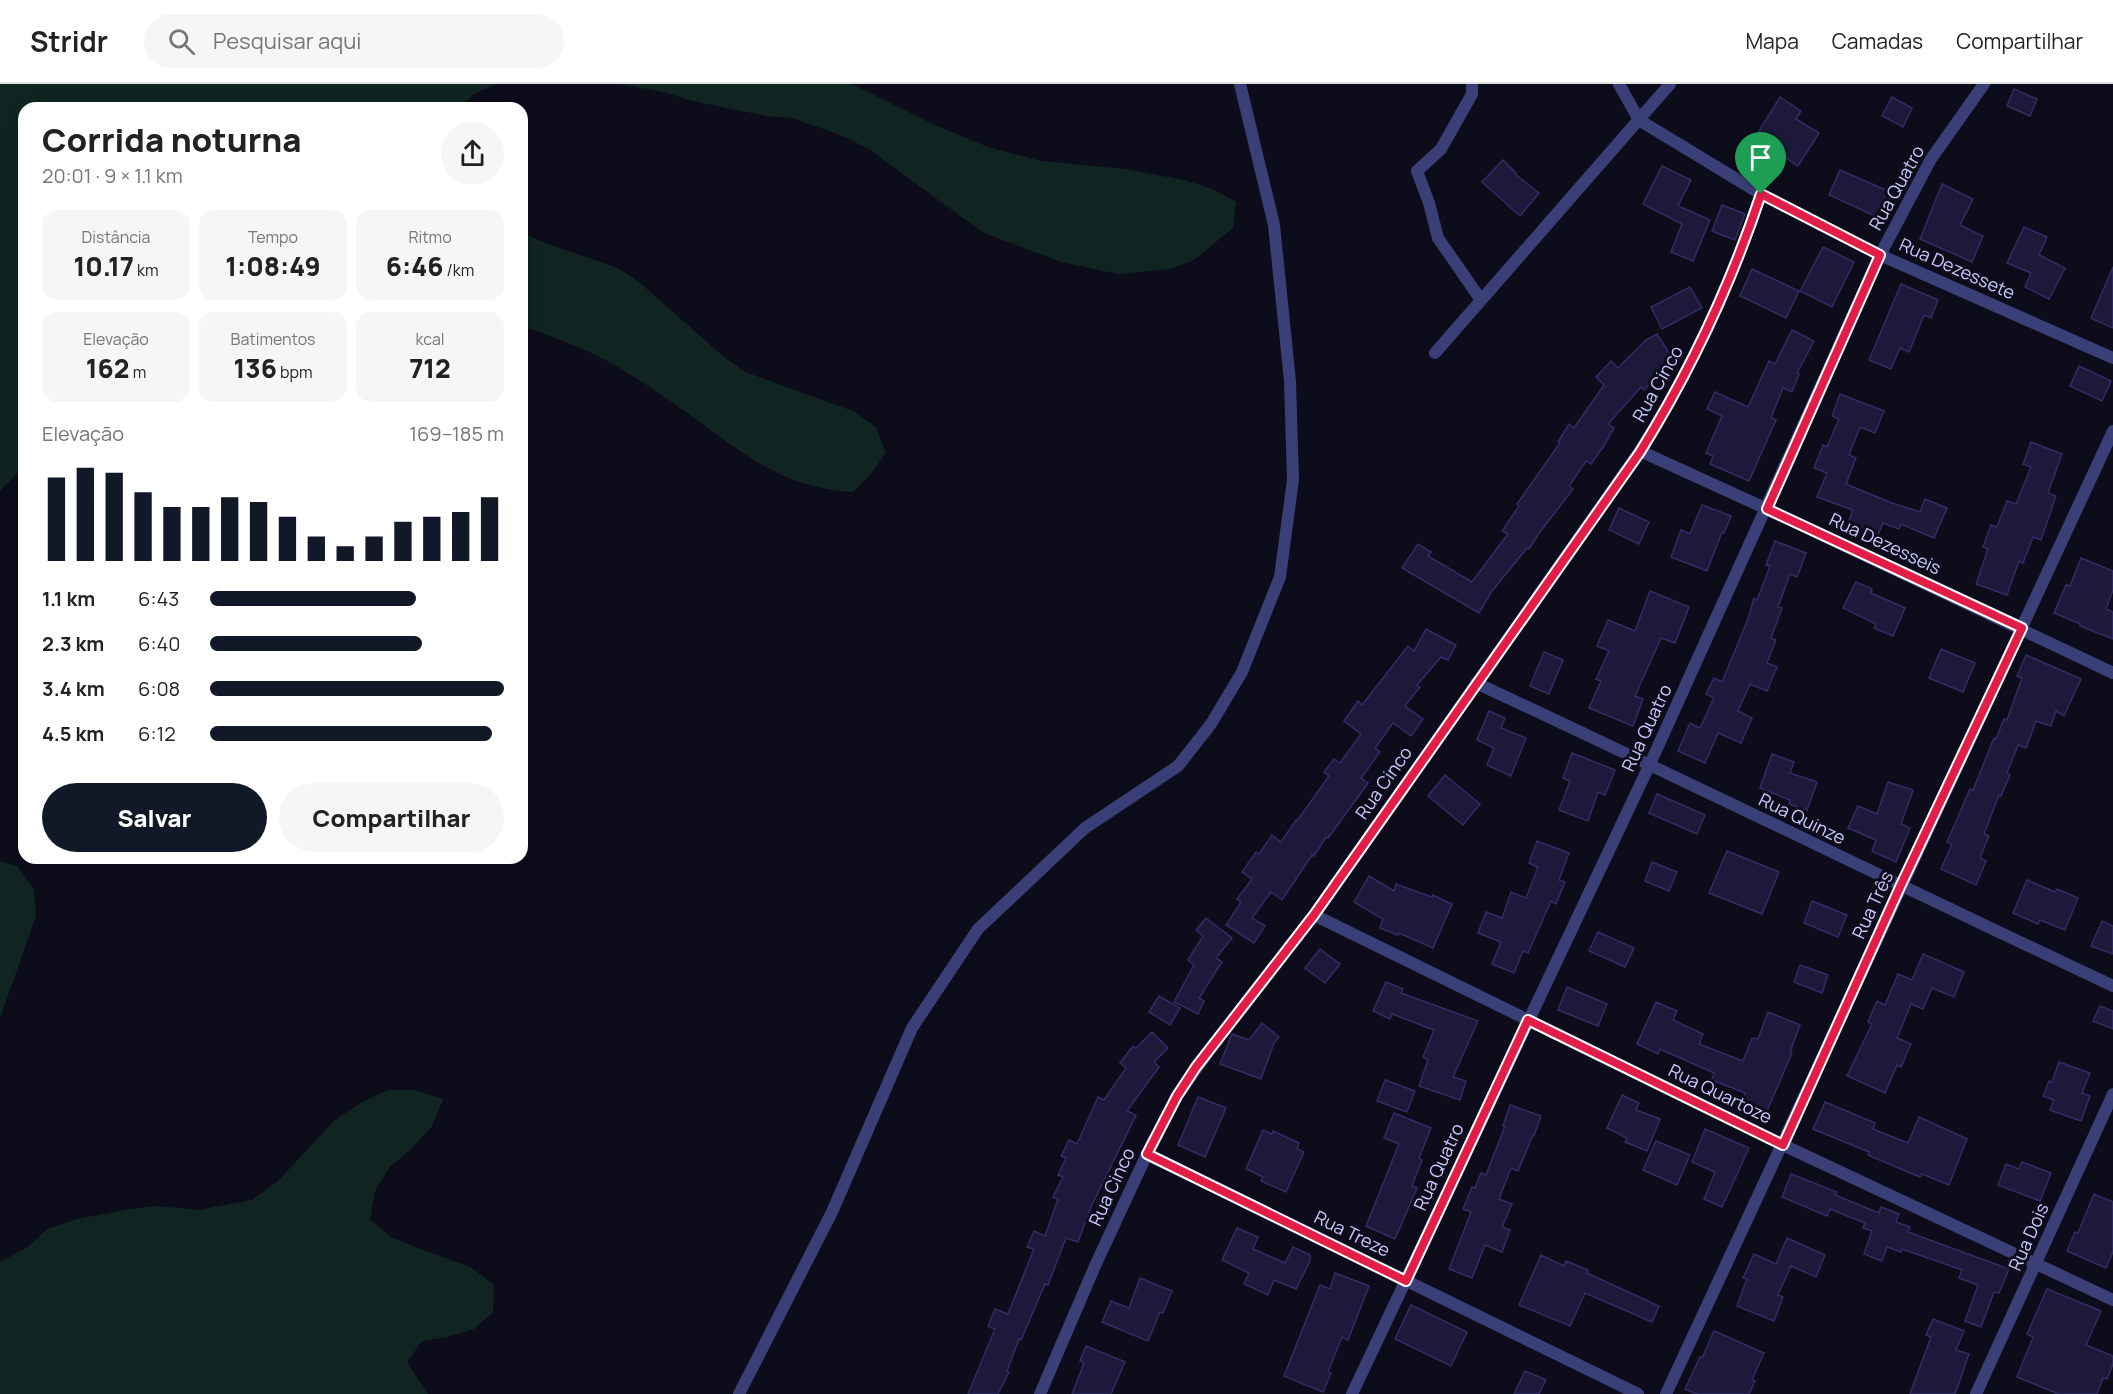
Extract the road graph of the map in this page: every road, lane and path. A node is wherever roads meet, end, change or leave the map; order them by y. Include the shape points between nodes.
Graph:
1 (1240, 84) edge
2 (1472, 84) edge
3 (1619, 84) edge
4 (1670, 84) edge
5 (1984, 84) edge
6 (1638, 120) junction
7 (1761, 194) junction
8 (1880, 255) junction
9 (1481, 300) junction
10 (1435, 353) dead end
11 (2113, 358) edge
12 (2113, 431) edge
13 (1640, 452) junction
14 (1767, 509) junction
15 (2022, 628) junction
16 (2113, 673) edge
17 (1476, 684) junction
18 (1650, 764) junction
19 (1900, 887) junction
20 (1314, 915) junction
21 (2113, 986) edge
22 (1528, 1020) junction
23 (2113, 1094) edge
24 (1783, 1145) junction
25 (1147, 1154) junction
26 (2036, 1264) junction
27 (1406, 1281) junction
28 (2113, 1299) edge
29 (739, 1394) edge
30 (1040, 1394) edge
31 (1352, 1394) edge
32 (1638, 1394) edge
33 (1666, 1394) edge
34 (1976, 1394) edge

1 - 29 street via 1274,225 1290,381 1293,480 1280,577 1242,672 1211,724 1178,766 1085,828 978,929 912,1028 832,1212
2 - 9 street via 1472,94 1441,149 1417,171 1438,238
3 - 6 street
4 - 6 street
5 - 8 street, Rua Quatro via 1931,159
6 - 7 street, Rua Dezessete
6 - 9 street
7 - 8 street, Rua Dezessete
7 - 13 street, Rua Cinco via 1746,240 1688,370
8 - 11 street, Rua Dezessete
8 - 14 street, Rua Quatro
9 - 10 street
12 - 15 street, Rua Três
13 - 14 street, Rua Dezesseis
13 - 17 street, Rua Cinco
14 - 15 street, Rua Dezesseis
14 - 18 street, Rua Quatro
15 - 16 street, Rua Dezesseis
15 - 19 street, Rua Três
17 - 18 street, Rua Quinze
17 - 20 street, Rua Cinco
18 - 19 street, Rua Quinze
18 - 22 street, Rua Quatro
19 - 21 street, Rua Quinze
19 - 24 street, Rua Três
20 - 22 street, Rua Quartoze
20 - 25 street, Rua Cinco via 1196,1067
22 - 24 street, Rua Quartoze
22 - 27 street, Rua Quatro
23 - 26 street, Rua Dois
24 - 26 street, Rua Quartoze
24 - 33 street, Rua Três
25 - 27 street, Rua Treze
25 - 30 street, Rua Cinco
26 - 28 street, Rua Quartoze
26 - 34 street, Rua Dois
27 - 31 street, Rua Quatro
27 - 32 street, Rua Treze

